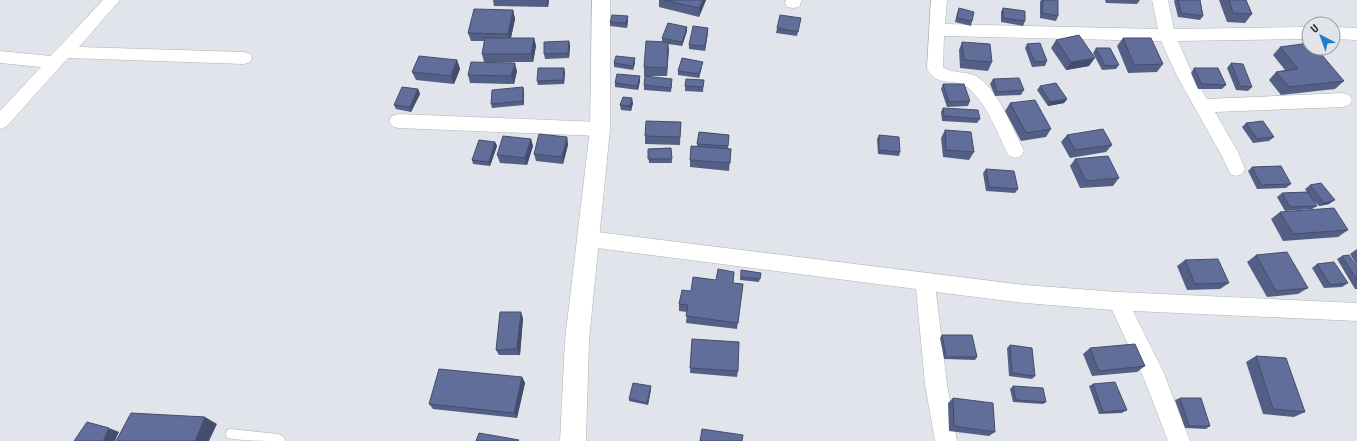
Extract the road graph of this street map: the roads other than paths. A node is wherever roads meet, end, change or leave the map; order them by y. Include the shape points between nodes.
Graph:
1 (112, 0) edge
2 (601, 0) edge
3 (939, 0) edge
4 (1160, 0) edge
5 (936, 30) junction
6 (1301, 33) edge
7 (1341, 34) edge
8 (1357, 34) edge
9 (1168, 35) junction
10 (0, 57) edge
11 (59, 57) junction
12 (244, 58) dead end
13 (1343, 100) dead end
14 (1203, 106) junction
15 (398, 121) dead end
16 (0, 122) edge
17 (600, 129) junction
18 (1015, 151) dead end
19 (1236, 169) dead end
20 (589, 239) junction
21 (925, 283) junction
22 (1118, 301) junction
23 (1357, 312) edge
24 (231, 434) dead end
25 (280, 441) edge
26 (573, 441) edge
27 (946, 441) edge
28 (1179, 441) edge

1 - 11 street
2 - 17 street
3 - 5 street
4 - 9 street
5 - 9 street
5 - 18 street via 935,69 940,74 971,81 989,101
6 - 9 street
7 - 8 street
9 - 14 street
10 - 11 street
11 - 12 street
11 - 16 street
13 - 14 street
14 - 19 street via 1232,157
15 - 17 street
17 - 20 street
20 - 21 street
20 - 26 street via 577,340
21 - 22 street
21 - 27 street via 936,384
22 - 23 street
22 - 28 street via 1155,378
24 - 25 lane

